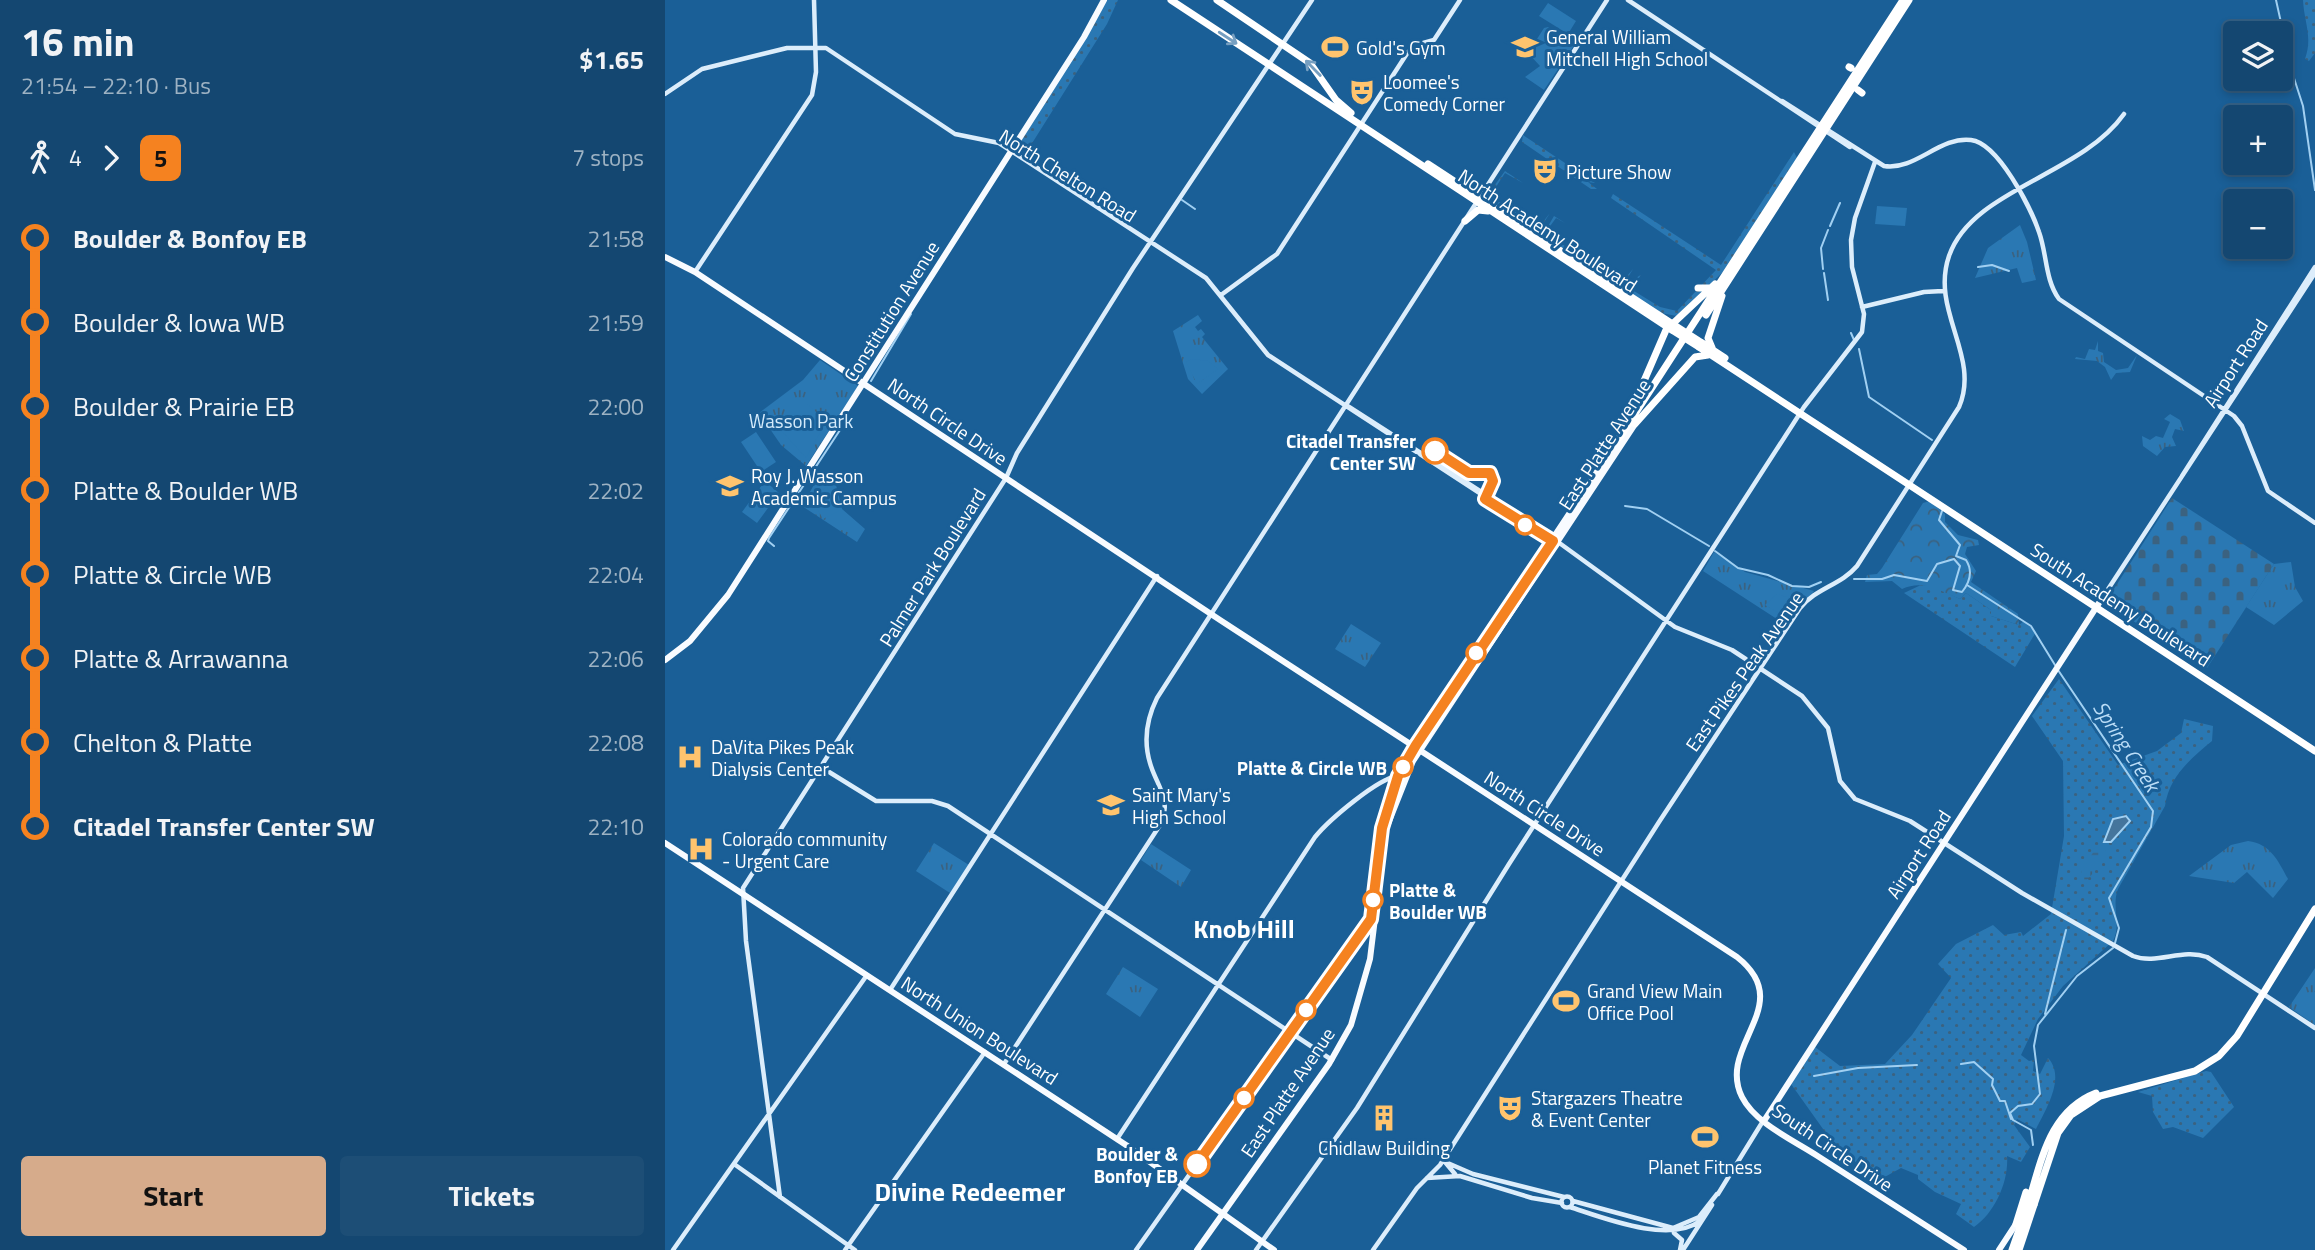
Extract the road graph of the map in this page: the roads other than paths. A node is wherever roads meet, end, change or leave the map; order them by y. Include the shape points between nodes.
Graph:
1 (814, 0) edge
2 (1104, 0) edge
3 (1171, 0) edge
4 (1217, 0) edge
5 (1312, 0) edge
6 (1460, 0) edge
7 (1607, 0) edge
8 (1628, 0) edge
9 (1903, 0) edge
10 (1909, 0) edge
11 (1283, 44) junction
12 (816, 47) junction
13 (1868, 54) junction
14 (1269, 65) junction
15 (1862, 73) junction
16 (1847, 87) junction
17 (665, 94) edge
18 (1844, 101) junction
19 (2124, 114) dead end
20 (1362, 123) junction
21 (1823, 128) junction
22 (1011, 151) junction
23 (1875, 162) junction
24 (1488, 188) junction
25 (1468, 190) junction
26 (2017, 191) junction
27 (1479, 201) junction
28 (1492, 212) junction
29 (1465, 221) junction
30 (1150, 243) junction
31 (665, 257) edge
32 (2315, 267) edge
33 (1733, 268) junction
34 (695, 272) junction
35 (2315, 273) edge
36 (1714, 286) junction
37 (1698, 288) dead end
38 (1943, 291) junction
39 (1221, 295) junction
40 (1862, 307) junction
41 (1679, 317) junction
42 (1658, 318) junction
43 (1672, 327) junction
44 (1662, 339) junction
45 (1703, 345) junction
46 (1712, 353) junction
47 (1695, 357) junction
48 (864, 384) junction
49 (1345, 405) junction
50 (2226, 410) junction
51 (1802, 411) junction
52 (1635, 424) junction
53 (1620, 437) junction
54 (1006, 478) junction
55 (1911, 482) junction
56 (2315, 523) edge
57 (1555, 542) junction
58 (1156, 577) junction
59 (2098, 605) junction
60 (1210, 613) junction
61 (1666, 621) junction
62 (665, 660) edge
63 (1761, 669) junction
64 (1417, 748) junction
65 (2315, 748) edge
66 (821, 767) junction
67 (1398, 778) junction
68 (1534, 825) junction
69 (992, 834) junction
70 (665, 843) edge
71 (1944, 843) junction
72 (1621, 881) junction
73 (742, 893) junction
74 (1106, 909) junction
75 (2315, 909) edge
76 (1373, 916) junction
77 (2312, 918) edge
78 (1367, 928) junction
79 (1366, 961) junction
80 (1368, 971) junction
81 (867, 975) junction
82 (1363, 977) junction
83 (1219, 983) junction
84 (1363, 989) junction
85 (890, 990) junction
86 (2263, 994) junction
87 (2315, 1028) edge
88 (1291, 1031) junction
89 (2238, 1031) junction
90 (985, 1052) junction
91 (1331, 1059) junction
92 (1004, 1065) junction
93 (767, 1102) junction
94 (776, 1104) junction
95 (768, 1116) junction
96 (2067, 1118) junction
97 (1764, 1121) junction
98 (1117, 1139) junction
99 (2048, 1144) junction
100 (1444, 1162) junction
101 (734, 1164) junction
102 (1460, 1176) junction
103 (1426, 1179) junction
104 (1182, 1185) junction
105 (1717, 1194) junction
106 (780, 1197) junction
107 (1564, 1199) junction
108 (1570, 1205) junction
109 (1222, 1213) junction
110 (1705, 1216) junction
111 (1684, 1228) junction
112 (2017, 1228) junction
113 (1673, 1233) junction
114 (1686, 1237) junction
115 (1262, 1241) junction
116 (1947, 1241) junction
117 (1688, 1244) junction
118 (846, 1247) edge
119 (673, 1250) edge
120 (855, 1250) edge
121 (1136, 1250) edge
122 (1196, 1250) edge
123 (1256, 1250) edge
124 (1274, 1250) edge
125 (1373, 1250) edge
126 (1681, 1250) edge
127 (1957, 1250) edge
128 (1963, 1250) edge
129 (1999, 1250) edge
130 (2012, 1250) edge
131 (2019, 1250) edge

1 - 12 main road
2 - 22 main road, Constitution Avenue
3 -> 14 highway, North Academy Boulevard
4 - 11 highway, North Academy Boulevard
5 - 11 main road, Palmer Park Boulevard
6 - 20 main road via 1434,40 1410,50
7 - 24 main road
8 - 21 main road
9 - 13 highway, East Platte Avenue
10 - 15 highway, East Platte Avenue
11 - 14 main road, Palmer Park Boulevard
20 -> 11 highway, North Academy Boulevard via 1339,103 1310,63
12 - 17 main road, North Chelton Road via 775,50 702,69
12 - 22 main road, North Chelton Road via 826,48 957,135 995,141
12 - 34 main road via 816,78 808,102
13 - 16 highway, East Platte Avenue
13 - 16 highway via 1857,67 1850,67 1853,74
14 - 20 highway, North Academy Boulevard
14 - 30 main road, Palmer Park Boulevard
15 - 18 highway, East Platte Avenue
15 - 18 highway via 1856,86 1860,92 1852,92
16 - 21 highway, East Platte Avenue
18 - 21 highway, East Platte Avenue
19 - 26 main road, East Pikes Peak Avenue via 2089,150
20 - 25 highway, North Academy Boulevard
20 - 27 highway, North Academy Boulevard
20 - 39 main road via 1276,257
21 - 23 main road
21 - 33 highway, East Platte Avenue
22 - 30 main road, North Chelton Road
22 - 48 main road, Constitution Avenue
23 - 26 main road via 1899,166 1953,142 1974,140 1997,155
23 - 40 main road via 1851,240
24 - 25 highway
24 - 27 main road
25 - 27 highway, North Academy Boulevard
26 - 38 main road, East Pikes Peak Avenue via 1978,214 1961,232 1948,258
26 - 50 main road via 2039,230 2052,286 2062,302
27 - 28 highway, North Academy Boulevard
27 - 29 main road
27 - 42 highway, North Academy Boulevard
28 - 29 highway via 1479,209
28 - 42 highway, North Academy Boulevard
29 - 49 main road
30 - 39 main road, North Chelton Road via 1206,278
30 - 54 main road, Palmer Park Boulevard via 1017,453
31 - 34 main road, North Circle Drive
32 - 50 main road, Airport Road
33 - 36 highway
33 - 45 highway
33 - 52 highway, East Platte Avenue
33 - 53 highway, East Platte Avenue
34 - 48 main road, North Circle Drive
35 - 50 main road, Airport Road
36 - 37 highway
36 - 41 highway
38 - 40 main road
38 - 55 main road, East Pikes Peak Avenue via 1965,369 1965,387 1959,407
39 - 49 main road, North Chelton Road via 1261,349
40 - 51 main road via 1859,338
41 - 42 highway
41 - 43 highway
42 - 43 highway, North Academy Boulevard
42 - 44 highway
43 - 44 highway
43 - 45 highway, North Academy Boulevard, bridge
44 - 53 highway
45 - 46 highway, North Academy Boulevard
45 - 46 highway
45 - 47 highway
46 - 47 highway
46 - 51 highway, North Academy Boulevard
47 - 52 highway
48 - 54 main road, North Circle Drive
48 - 62 main road, Constitution Avenue via 719,607 690,642
49 - 57 main road, North Chelton Road
49 - 60 main road
50 - 56 main road via 2240,424 2268,491
50 - 59 main road, Airport Road
51 - 55 highway, North Academy Boulevard
51 - 61 main road
52 - 57 main road, East Platte Avenue
53 - 57 main road, East Platte Avenue
54 - 58 main road, North Circle Drive
54 - 66 main road, Palmer Park Boulevard
55 - 59 highway, South Academy Boulevard
55 - 63 main road, East Pikes Peak Avenue via 1857,566 1805,602
57 - 61 main road, North Chelton Road
57 - 64 main road, East Platte Avenue
58 - 60 main road, North Circle Drive
58 - 69 main road
59 - 65 highway, South Academy Boulevard
59 - 65 highway, South Academy Boulevard
59 - 71 main road, Airport Road
60 - 64 main road, North Circle Drive
60 - 74 main road via 1157,698 1149,719 1148,755 1164,795 1165,812
61 - 63 main road, North Chelton Road
61 - 68 main road
63 - 71 main road, North Chelton Road via 1799,693 1819,713 1848,793 1861,803 1907,819
63 - 72 main road, East Pikes Peak Avenue
64 - 67 main road, East Platte Avenue
64 - 68 main road, North Circle Drive
64 - 76 main road, East Platte Avenue via 1387,823
66 - 69 main road via 870,798 886,803 942,803
66 - 73 main road, Palmer Park Boulevard
67 - 76 main road, East Platte Avenue via 1378,843
67 - 83 main road via 1347,806 1320,831
68 - 72 main road, North Circle Drive
68 - 115 main road via 1360,1104
69 - 74 main road
69 - 85 main road
70 - 73 main road, North Union Boulevard
71 - 86 main road, North Chelton Road via 2118,948 2142,959 2203,955
71 - 97 main road, Airport Road
72 - 97 main road, South Circle Drive via 1737,957 1752,973 1759,990 1759,1013 1740,1051 1736,1074 1744,1101
72 - 100 main road, East Pikes Peak Avenue
73 - 81 main road, North Union Boulevard
73 - 93 main road
74 - 83 main road
74 - 92 main road
75 - 77 highway
76 - 78 main road, East Platte Avenue
76 - 80 main road, East Platte Avenue
77 - 86 highway
78 - 79 main road, East Platte Avenue
78 - 88 main road
79 - 80 main road
79 - 82 main road, East Platte Avenue
80 - 84 main road, East Platte Avenue
81 - 85 main road, North Union Boulevard
81 - 94 main road
82 - 84 main road
82 - 91 main road, East Platte Avenue
83 - 88 main road
83 - 98 main road
84 - 91 main road, East Platte Avenue
85 - 90 main road, North Union Boulevard
86 - 87 main road, North Chelton Road
86 - 89 highway
88 - 91 main road
88 - 104 main road
89 - 96 highway via 2211,1069 2202,1067 2100,1096
89 - 99 highway via 2217,1055 2193,1068 2080,1100 2060,1118
90 - 92 main road, North Union Boulevard
90 - 118 main road
91 - 109 main road, East Platte Avenue
92 - 98 main road, North Union Boulevard
93 - 94 main road
93 - 95 main road
94 - 95 main road
95 - 101 main road
95 - 106 main road
96 - 112 highway via 2033,1217
96 - 131 highway, bridge
97 - 105 main road, Airport Road
97 - 116 main road, South Circle Drive
98 - 104 main road, North Union Boulevard
99 - 112 highway
99 - 130 highway, bridge
100 - 102 main road
100 - 103 main road, East Pikes Peak Avenue
100 - 107 main road
101 - 106 main road
101 - 119 main road
102 - 103 main road
102 - 107 main road via 1532,1198
103 - 125 main road, East Pikes Peak Avenue
104 - 109 main road, North Union Boulevard
104 - 121 main road
105 - 110 main road, Airport Road
105 - 111 main road
106 - 118 main road
107 - 108 main road
107 - 108 main road
108 - 111 main road via 1661,1227
108 - 113 main road
109 - 115 main road, North Union Boulevard
109 - 122 main road, East Platte Avenue
110 - 111 main road
110 - 117 main road, Airport Road
111 - 113 main road
111 - 114 main road
112 - 129 main road
113 - 126 main road via 1682,1240
114 - 117 main road
114 - 126 main road
115 - 123 main road
115 - 124 main road, North Union Boulevard
116 - 127 main road, South Circle Drive
116 - 128 main road, South Circle Drive
117 - 126 main road, Airport Road
118 - 120 main road

